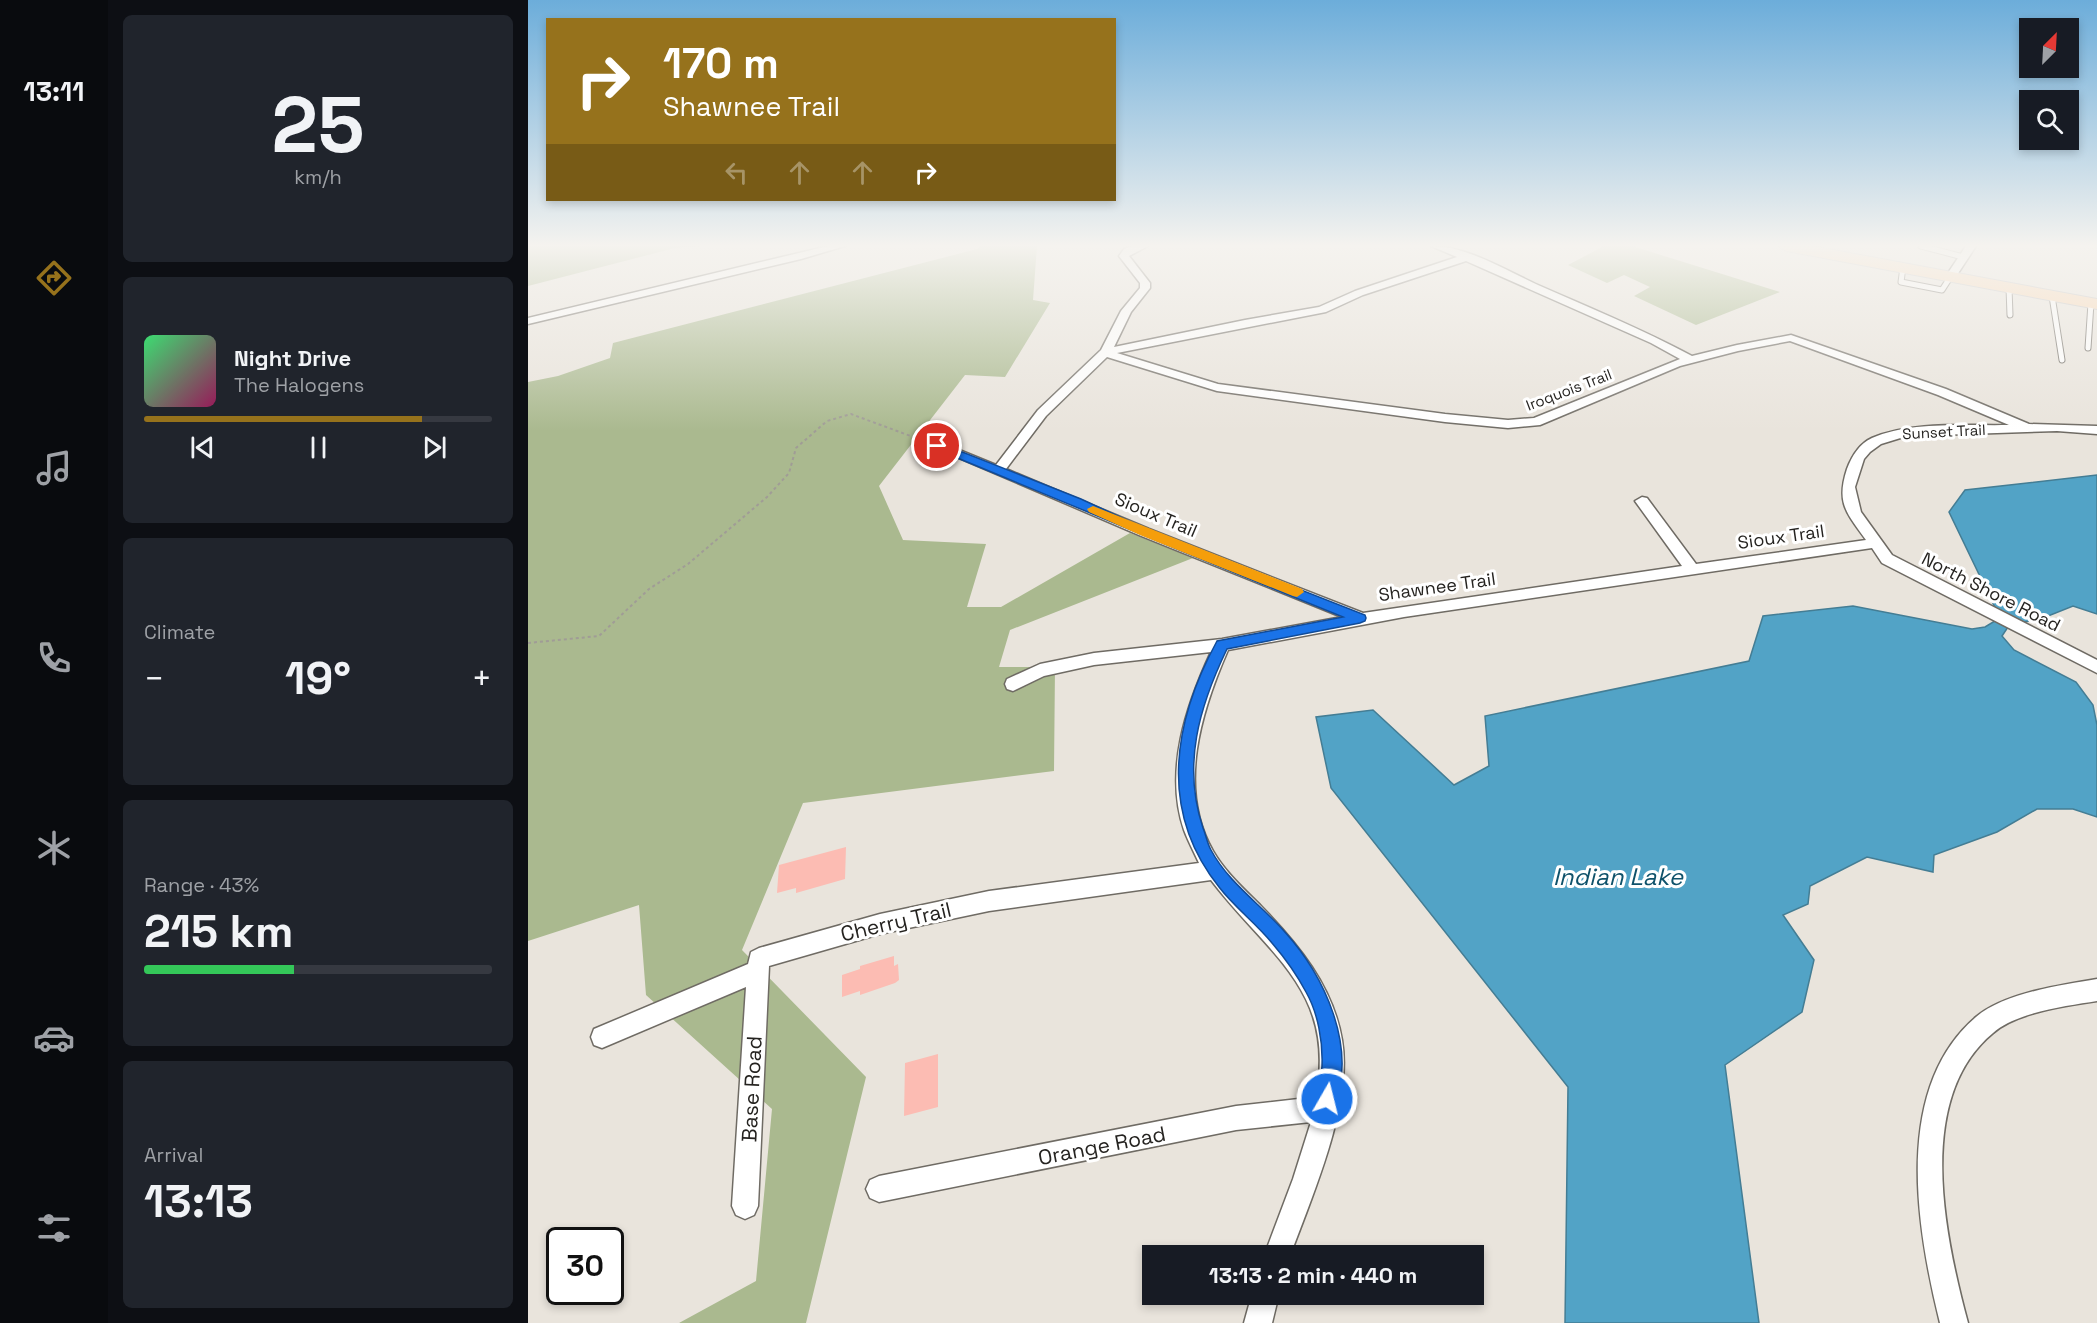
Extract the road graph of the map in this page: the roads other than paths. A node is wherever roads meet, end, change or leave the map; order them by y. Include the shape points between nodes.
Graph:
1 (581, 308) edge
2 (1129, 308) edge
3 (1325, 308) edge
4 (1581, 308) edge
5 (2010, 308) edge
6 (2054, 308) edge
7 (2093, 308) edge
8 (2010, 315) dead end
9 (528, 321) edge
10 (2088, 348) dead end
11 (1106, 352) junction
12 (1690, 360) junction
13 (2061, 360) dead end
14 (2027, 428) junction
15 (2097, 430) edge
16 (937, 446) road end
17 (998, 471) junction
18 (1642, 501) dead end
19 (1875, 543) junction
20 (1692, 569) junction
21 (1360, 618) junction
22 (1222, 645) junction
23 (2097, 667) edge
24 (1013, 684) dead end
25 (1216, 870) junction
26 (758, 971) junction
27 (2097, 990) edge
28 (602, 1037) dead end
29 (1325, 1108) junction
30 (879, 1189) dead end
31 (745, 1206) dead end
32 (1281, 1245) edge
33 (1263, 1305) edge
34 (1258, 1323) edge
35 (1954, 1323) edge

1 - 9 street
2 - 11 street
3 - 11 street
4 - 12 street
5 - 8 lane
6 - 13 lane
7 - 10 lane
11 - 12 street, Iroquois Trail via 1217,387 1508,424 1536,422
11 - 17 street via 1042,413
12 - 14 street, Iroquois Trail via 1799,339
14 - 15 street, Sunset Trail
14 - 19 street, Sunset Trail via 1906,432 1876,441 1865,449 1851,471 1849,499
16 - 17 street, Sioux Trail
17 - 21 street, Sioux Trail
18 - 20 street
19 - 20 street, Sioux Trail
19 - 23 street, North Shore Road via 1887,559
20 - 21 street, Shawnee Trail
21 - 22 street, Shawnee Trail
22 - 24 street, Shawnee Trail via 1094,659 1040,670
22 - 25 street via 1193,718 1184,771 1194,828 1203,853
25 - 26 street, Cherry Trail via 989,901 880,924 759,959
25 - 29 street via 1279,938 1322,1006 1331,1051
26 - 28 street, Cherry Trail
26 - 31 street, Base Road
27 - 35 street via 2001,1014 1965,1043 1946,1079 1934,1121 1929,1171 1931,1213
29 - 30 street, Orange Road via 1236,1118
29 - 32 street via 1314,1153
33 - 34 street

